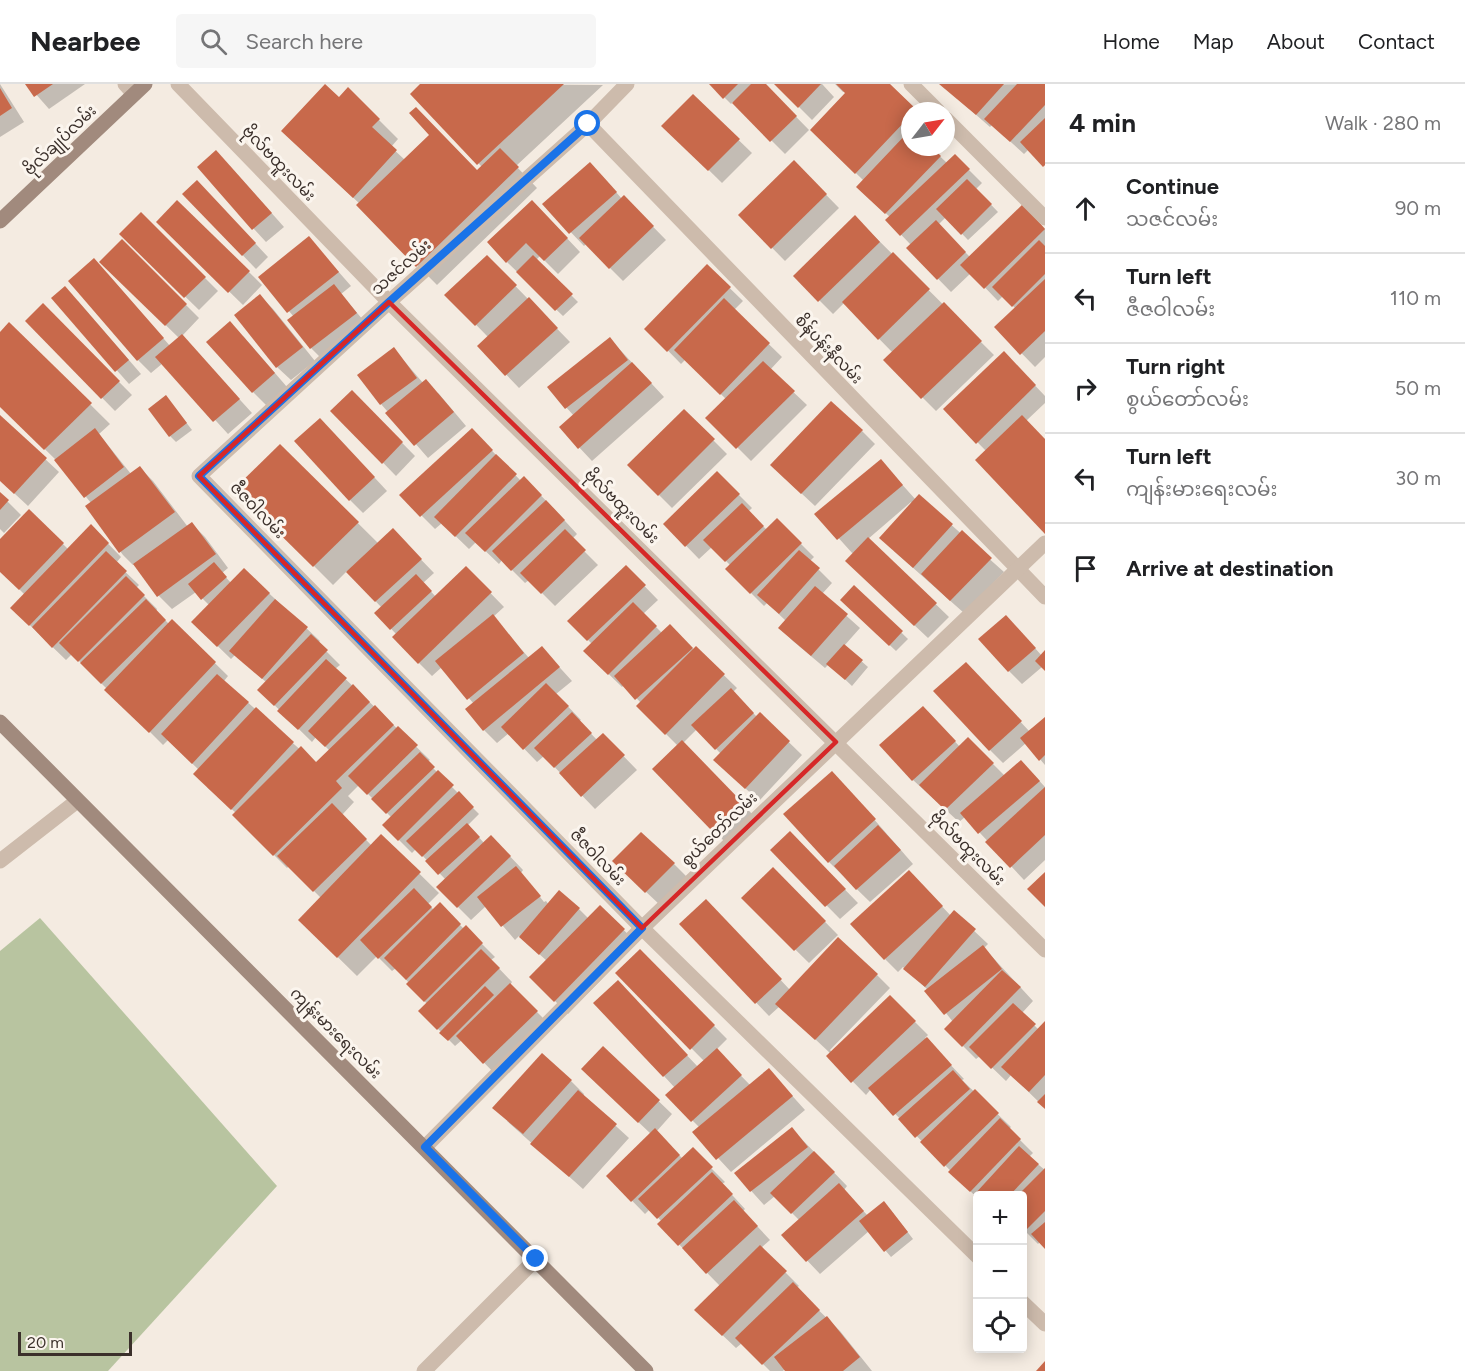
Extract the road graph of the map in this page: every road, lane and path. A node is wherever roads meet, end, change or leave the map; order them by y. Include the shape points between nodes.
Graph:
1 (178, 84) edge
2 (627, 84) edge
3 (911, 84) edge
4 (134, 87) edge
5 (929, 102) edge
6 (588, 124) junction
7 (955, 128) edge
8 (1045, 218) edge
9 (0, 221) edge
10 (389, 302) junction
11 (199, 476) joint
12 (1045, 543) edge
13 (1018, 570) junction
14 (1045, 597) edge
15 (0, 722) edge
16 (836, 742) junction
17 (78, 801) junction
18 (0, 861) edge
19 (642, 928) junction
20 (1045, 950) edge
21 (425, 1147) junction
22 (973, 1252) edge
23 (536, 1259) junction
24 (1027, 1306) edge
25 (1045, 1324) edge
26 (423, 1371) edge
27 (646, 1371) edge

1 - 10 street, ဗိုလ်ဗထူးလမ်း
2 - 6 street, သဇင်လမ်း
3 - 5 street
4 - 9 street, ဗိုလ်ချုပ်လမ်း
6 - 10 street, သဇင်လမ်း
6 - 13 street, စိန်ပန်းနီလမ်း
7 - 8 street
10 - 11 street, သဇင်လမ်း
10 - 16 street, ဗိုလ်ဗထူးလမ်း
11 - 19 street, ဇီဇဝါလမ်း
12 - 13 street, စွယ်တော်လမ်း
13 - 14 street, စိန်ပန်းနီလမ်း
13 - 16 street, စွယ်တော်လမ်း
15 - 17 street, ကျန်းမားရေးလမ်း
16 - 19 street, စွယ်တော်လမ်း
16 - 20 street, ဗိုလ်ဗထူးလမ်း
17 - 18 street
17 - 21 street, ကျန်းမားရေးလမ်း
19 - 21 street, စွယ်တော်လမ်း
19 - 22 street, ဇီဇဝါလမ်း
21 - 23 street, ကျန်းမားရေးလမ်း
23 - 26 street
23 - 27 street, ကျန်းမားရေးလမ်း
24 - 25 street

